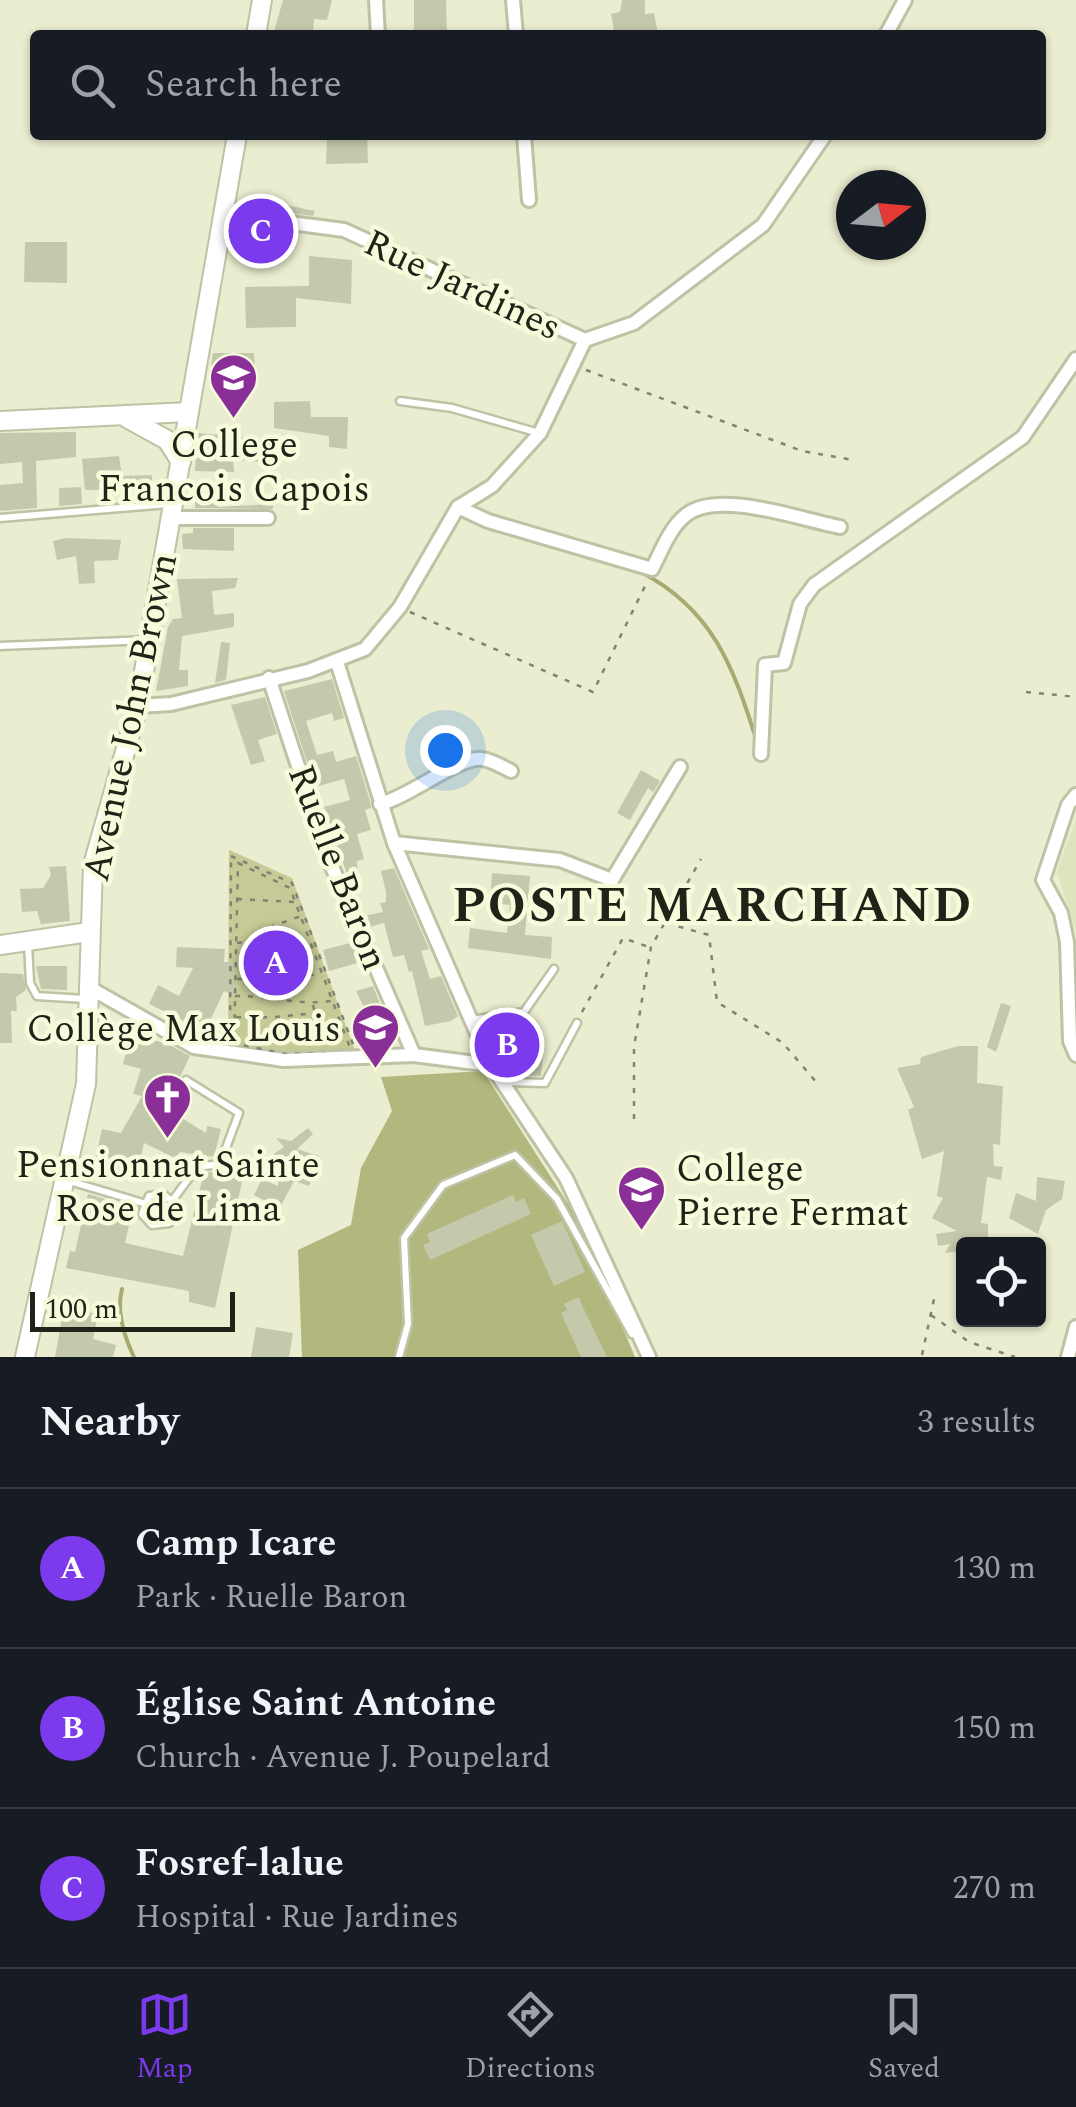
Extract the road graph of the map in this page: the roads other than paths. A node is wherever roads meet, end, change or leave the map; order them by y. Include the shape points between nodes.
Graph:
1 (262, 0) edge
2 (376, 0) edge
3 (513, 0) edge
4 (905, 0) edge
5 (257, 30) edge
6 (378, 30) edge
7 (516, 30) edge
8 (889, 30) edge
9 (236, 140) edge
10 (524, 140) edge
11 (822, 140) edge
12 (530, 200) dead end
13 (222, 214) junction
14 (585, 340) junction
15 (1076, 359) edge
16 (400, 401) dead end
17 (189, 412) junction
18 (122, 416) junction
19 (0, 421) edge
20 (540, 434) junction
21 (180, 462) junction
22 (458, 507) junction
23 (173, 511) junction
24 (0, 518) edge
25 (268, 518) dead end
26 (840, 527) dead end
27 (149, 640) junction
28 (0, 646) edge
29 (337, 662) junction
30 (269, 678) junction
31 (138, 706) junction
32 (761, 754) dead end
33 (680, 767) dead end
34 (511, 771) dead end
35 (1076, 795) edge
36 (380, 804) junction
37 (394, 843) junction
38 (89, 932) junction
39 (28, 938) junction
40 (0, 945) edge
41 (554, 969) dead end
42 (90, 994) junction
43 (470, 1020) junction
44 (576, 1022) road end
45 (414, 1054) junction
46 (1076, 1054) edge
47 (491, 1065) junction
48 (186, 1080) dead end
49 (504, 1082) junction
50 (65, 1179) junction
51 (172, 1201) junction
52 (143, 1204) junction
53 (1076, 1327) edge
54 (25, 1357) edge
55 (399, 1357) edge
56 (647, 1357) edge
57 (1068, 1357) edge

1 - 5 main road
2 - 6 street
3 - 7 street
4 - 8 street
9 - 13 main road, Avenue John Brown
10 - 12 street
11 - 14 street via 763,226 634,323
13 - 14 street, Rue Jardines via 344,230
13 - 17 main road, Avenue John Brown
14 - 20 street
15 - 32 street via 1023,437 814,585 800,604 784,663 765,665
16 - 20 lane via 452,408
17 - 18 main road
17 - 21 main road, Avenue John Brown
18 - 19 main road
18 - 21 main road via 159,433
20 - 22 street via 492,486
21 - 23 main road, Avenue John Brown
22 - 26 street via 652,569 684,516 697,509 753,507
22 - 29 street via 400,607 365,649
23 - 24 lane
23 - 25 street
23 - 27 main road, Avenue John Brown
27 - 28 lane
27 - 31 main road, Avenue John Brown
29 - 30 street
29 - 36 street
30 - 31 street via 172,704
30 - 45 street, Ruelle Baron via 328,860
31 - 38 main road, Avenue John Brown via 96,851
33 - 37 street via 612,880 560,860
34 - 36 street via 481,758 464,762
35 - 46 street via 1043,880 1067,942
36 - 37 street
37 - 43 street
38 - 39 main road
38 - 42 main road, Avenue John Brown
39 - 40 main road
39 - 42 lane via 37,996
41 - 43 lane via 524,1012
42 - 45 street via 194,1047 284,1060
42 - 50 main road, Avenue John Brown via 86,1084
43 - 47 street
44 - 49 lane via 545,1083
45 - 47 street
47 - 49 street
48 - 51 lane via 239,1113 220,1164 197,1167
49 - 56 street via 566,1178
50 - 52 lane
50 - 54 main road, Avenue John Brown
51 - 52 lane via 163,1194
51 - 52 lane via 174,1215 164,1226 152,1225
53 - 57 street
55 - 56 lane via 408,1324 404,1238 442,1185 515,1156 557,1199

